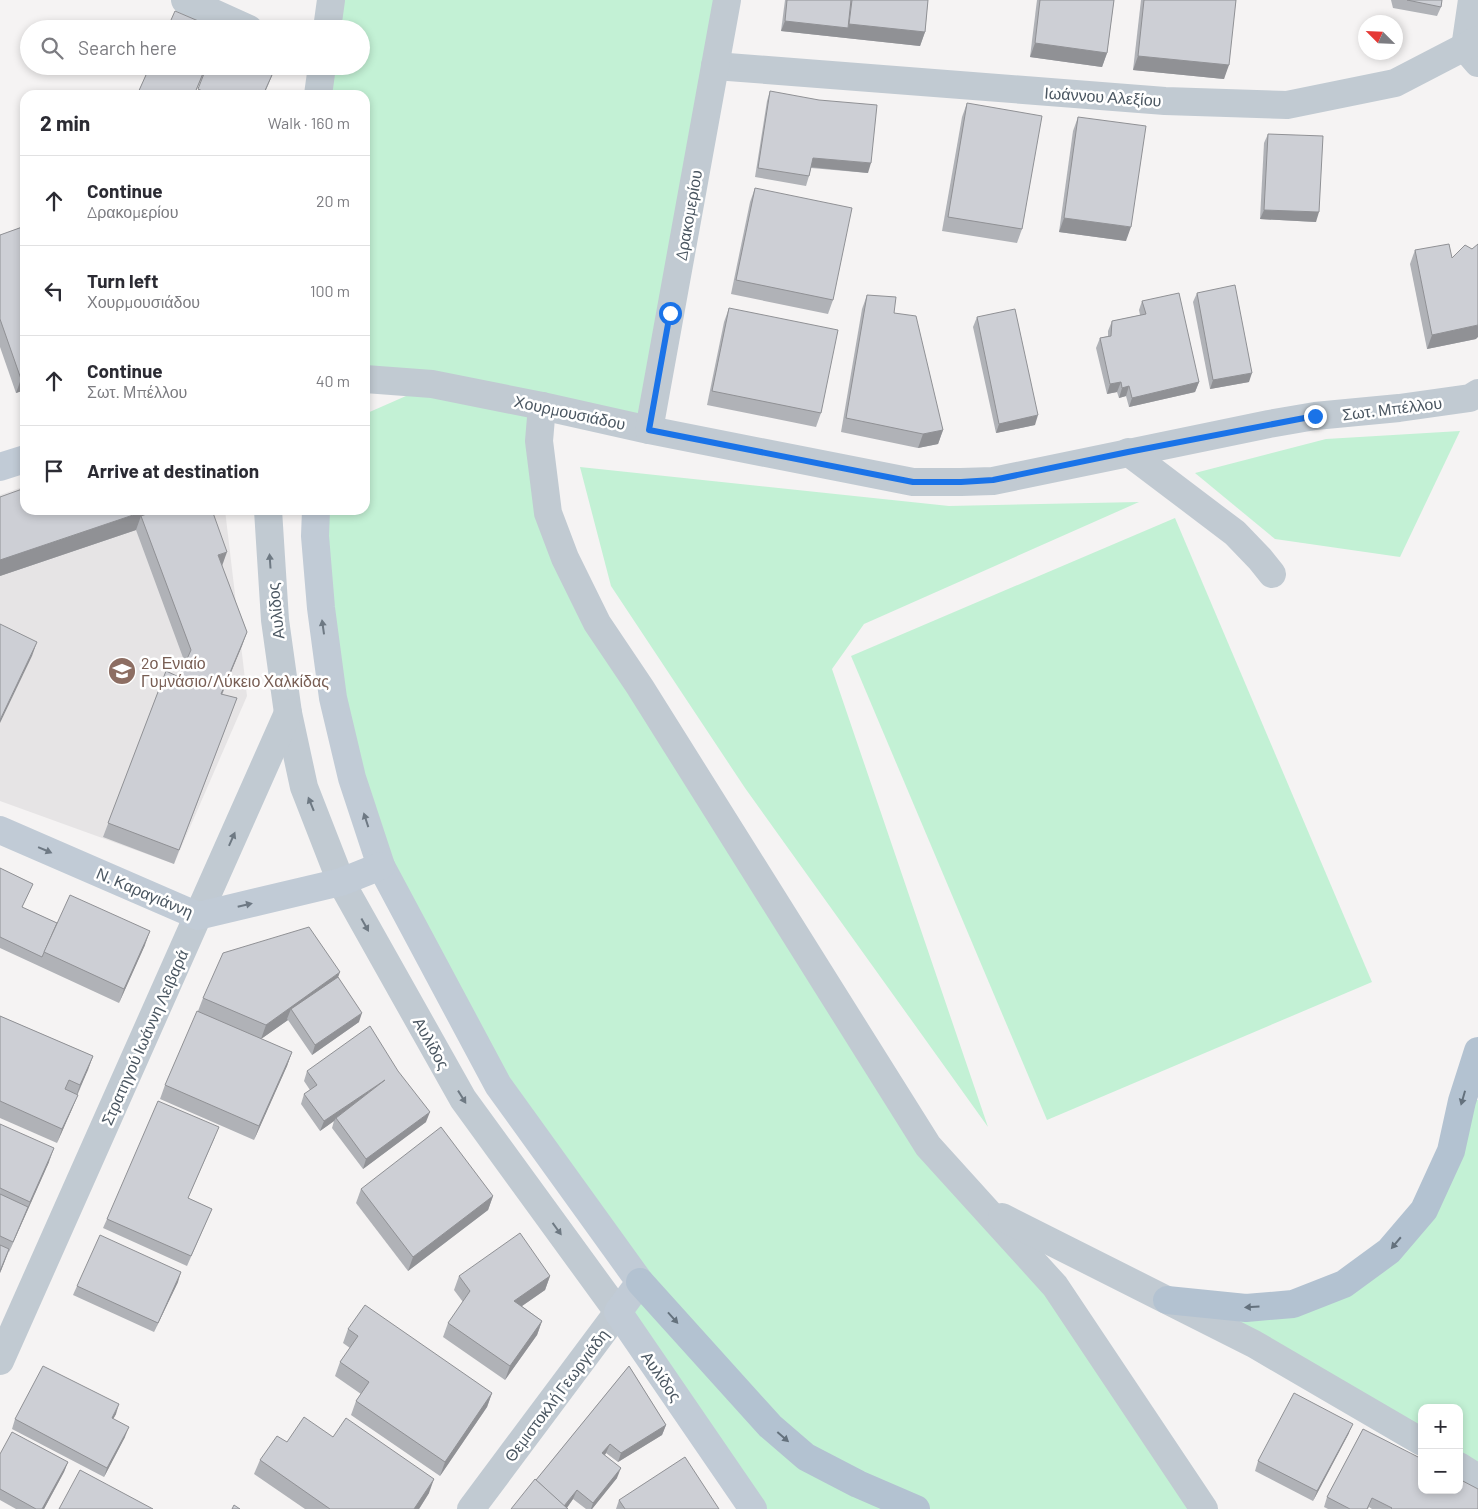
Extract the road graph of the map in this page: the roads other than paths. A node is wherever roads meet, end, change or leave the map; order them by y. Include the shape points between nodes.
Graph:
1 (185, 0) edge
2 (331, 0) edge
3 (727, 0) edge
4 (1472, 0) edge
5 (229, 20) edge
6 (328, 20) edge
7 (1474, 50) edge
8 (715, 66) junction
9 (321, 75) edge
10 (319, 90) edge
11 (370, 378) edge
12 (1478, 393) edge
13 (542, 406) junction
14 (649, 430) junction
15 (1128, 452) junction
16 (20, 461) edge
17 (0, 467) edge
18 (268, 515) edge
19 (316, 515) edge
20 (1272, 574) dead end
21 (288, 714) junction
22 (0, 830) edge
23 (381, 866) junction
24 (342, 882) junction
25 (198, 916) junction
26 (1478, 1051) edge
27 (988, 1210) junction
28 (640, 1282) junction
29 (1167, 1300) junction
30 (618, 1312) junction
31 (0, 1361) edge
32 (1418, 1440) edge
33 (1463, 1469) edge
34 (1478, 1478) edge
35 (471, 1509) edge
36 (753, 1509) edge
37 (916, 1509) edge
38 (1204, 1509) edge

1 - 5 street
2 - 6 street
3 - 8 street, Δρακομερίου
4 - 7 street
7 - 8 street, Ιωάννου Αλεξίου via 1395,83 1287,105 1165,101
8 - 14 street, Δρακομερίου
9 - 10 street
11 - 13 street, Χουρμουσιάδου via 432,384
12 - 15 street, Σωτ. Μπέλλου via 1470,398 1315,416
13 - 14 street, Χουρμουσιάδου
13 - 27 street via 539,441 548,513 565,558 597,623 928,1146
14 - 15 street, Χουρμουσιάδου via 913,482 993,480
15 - 20 street via 1235,533
16 - 17 street
21 -> 18 street, Αυλίδος via 275,620
23 -> 19 street via 352,778 333,698 321,608
24 -> 21 street, Αυλίδος via 304,787
25 -> 21 street, Στρατηγού Ιωάννη Λειβαρά
22 -> 25 street, Ν. Καραγιάννη
23 - 24 street, Ν. Καραγιάννη
23 - 28 street via 498,1085
25 -> 24 street, Ν. Καραγιάννη
24 -> 30 street, Αυλίδος via 463,1099
25 - 31 street, Στρατηγού Ιωάννη Λειβαρά
26 -> 29 main road via 1451,1151 1424,1210 1389,1251 1344,1284 1293,1304 1246,1308
27 - 29 street
27 - 38 street via 1056,1286
28 - 30 street, Θεμιστοκλή Γεωργιάδη
28 -> 37 main road via 770,1426 806,1458
29 - 32 street via 1254,1344
30 - 35 street, Θεμιστοκλή Γεωργιάδη
30 - 36 street, Αυλίδος
33 - 34 street

